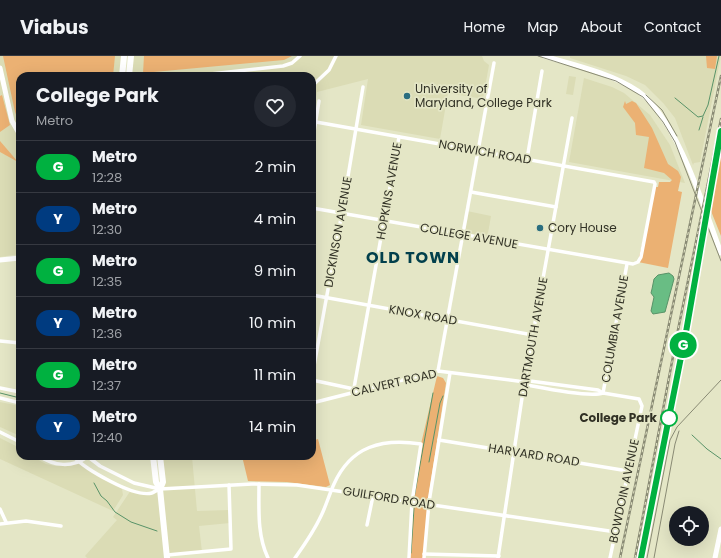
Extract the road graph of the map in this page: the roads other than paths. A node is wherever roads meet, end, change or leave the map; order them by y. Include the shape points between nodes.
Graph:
1 (124, 56) edge
2 (131, 56) edge
3 (300, 56) edge
4 (336, 56) edge
5 (544, 56) edge
6 (494, 63) dead end
7 (0, 68) edge
8 (542, 70) dead end
9 (122, 72) edge
10 (129, 72) edge
11 (228, 72) edge
12 (316, 82) edge
13 (363, 87) dead end
14 (319, 101) dead end
15 (572, 118) dead end
16 (316, 122) joint
17 (16, 129) edge
18 (357, 129) junction
19 (398, 136) junction
20 (478, 151) junction
21 (527, 159) junction
22 (563, 166) junction
23 (654, 182) joint
24 (471, 192) junction
25 (556, 207) junction
26 (316, 209) edge
27 (342, 214) junction
28 (383, 221) junction
29 (463, 235) junction
30 (549, 250) junction
31 (721, 252) edge
32 (16, 258) edge
33 (0, 260) edge
34 (627, 264) junction
35 (316, 296) edge
36 (327, 297) junction
37 (368, 305) junction
38 (447, 319) junction
39 (533, 335) junction
40 (0, 342) edge
41 (16, 343) edge
42 (316, 356) edge
43 (438, 371) junction
44 (450, 373) junction
45 (316, 381) edge
46 (525, 382) junction
47 (0, 388) edge
48 (355, 389) junction
49 (16, 391) edge
50 (603, 393) junction
51 (0, 398) edge
52 (641, 401) joint
53 (16, 402) edge
54 (316, 402) edge
55 (0, 432) edge
56 (16, 440) edge
57 (439, 440) junction
58 (514, 452) junction
59 (48, 460) edge
60 (81, 460) edge
61 (92, 460) edge
62 (153, 460) edge
63 (160, 460) edge
64 (78, 462) junction
65 (628, 471) junction
66 (259, 484) junction
67 (229, 485) junction
68 (160, 489) junction
69 (332, 490) junction
70 (372, 496) junction
71 (412, 502) junction
72 (428, 505) junction
73 (0, 509) edge
74 (506, 516) junction
75 (6, 522) junction
76 (0, 524) edge
77 (368, 525) dead end
78 (61, 526) dead end
79 (721, 529) edge
80 (616, 532) junction
81 (176, 556) edge
82 (424, 556) edge
83 (167, 557) edge
84 (499, 557) edge
85 (268, 558) edge
86 (295, 558) edge
87 (409, 558) edge
88 (610, 558) edge
89 (715, 558) edge

1 - 9 main road
2 - 10 main road
3 - 11 street via 283,66
4 - 12 street via 329,70
5 - 31 main road via 606,75 639,92 655,106 673,134
6 - 20 street
7 - 17 main road
8 - 21 street
13 - 18 street, DICKINSON AVENUE
14 - 16 street
15 - 22 street, DARTMOUTH AVENUE
16 - 18 street, NORWICH ROAD
18 - 19 street, NORWICH ROAD
18 - 27 street, DICKINSON AVENUE
19 - 20 street, NORWICH ROAD
19 - 28 street, HOPKINS AVENUE
20 - 21 street, NORWICH ROAD
20 - 24 street
21 - 22 street, NORWICH ROAD
22 - 23 street, NORWICH ROAD
22 - 25 street, DARTMOUTH AVENUE
23 - 34 street, COLUMBIA AVENUE via 641,257 636,263
24 - 25 street
24 - 29 street
25 - 30 street, DARTMOUTH AVENUE
26 - 27 street, COLLEGE AVENUE
27 - 28 street, COLLEGE AVENUE
27 - 36 street, DICKINSON AVENUE
28 - 29 street, COLLEGE AVENUE
28 - 37 street, HOPKINS AVENUE
29 - 30 street, COLLEGE AVENUE
29 - 38 street
30 - 34 street, COLLEGE AVENUE
30 - 39 street, DARTMOUTH AVENUE
32 - 33 main road
34 - 50 street, COLUMBIA AVENUE
35 - 36 street, KNOX ROAD
36 - 37 street, KNOX ROAD
36 - 42 street, DICKINSON AVENUE
37 - 38 street, KNOX ROAD
37 - 48 street, HOPKINS AVENUE
38 - 39 street, KNOX ROAD
38 - 43 street
39 - 46 street, DARTMOUTH AVENUE
40 - 41 street
43 - 44 street, CALVERT ROAD
43 - 48 street, CALVERT ROAD
44 - 46 street, CALVERT ROAD
44 - 57 street
45 - 48 street
46 - 50 street, CALVERT ROAD via 598,390
46 - 58 street, DARTMOUTH AVENUE
47 - 49 street
48 - 54 street, CALVERT ROAD
50 - 52 street, CALVERT ROAD
51 - 53 street
52 - 65 street, BOWDOIN AVENUE
55 - 56 street
57 - 58 street, HARVARD ROAD
57 - 72 street
58 - 65 street, HARVARD ROAD
58 - 74 street, DARTMOUTH AVENUE
59 - 64 street via 57,464
60 - 64 street
61 - 68 street via 134,483
62 - 68 main road via 156,482
63 - 68 main road via 163,482
64 - 68 street via 96,474 133,491 150,493
65 - 80 street, BOWDOIN AVENUE
66 - 67 street, GUILFORD ROAD
66 - 69 street, GUILFORD ROAD
66 - 85 street via 260,531
67 - 68 street, GUILFORD ROAD
67 - 81 street via 231,549
68 - 83 main road
69 - 70 street, GUILFORD ROAD
69 - 71 street via 347,464 369,447 393,441 421,444
69 - 86 street via 314,530
70 - 71 street, GUILFORD ROAD
70 - 77 street
71 - 72 street, GUILFORD ROAD
71 - 87 street
72 - 74 street, GUILFORD ROAD
72 - 82 street
73 - 75 street
74 - 80 street, GUILFORD ROAD
74 - 84 street, DARTMOUTH AVENUE
75 - 76 street
75 - 78 street via 33,521
79 - 89 main road
80 - 88 street, BOWDOIN AVENUE
81 - 83 street
82 - 84 street

